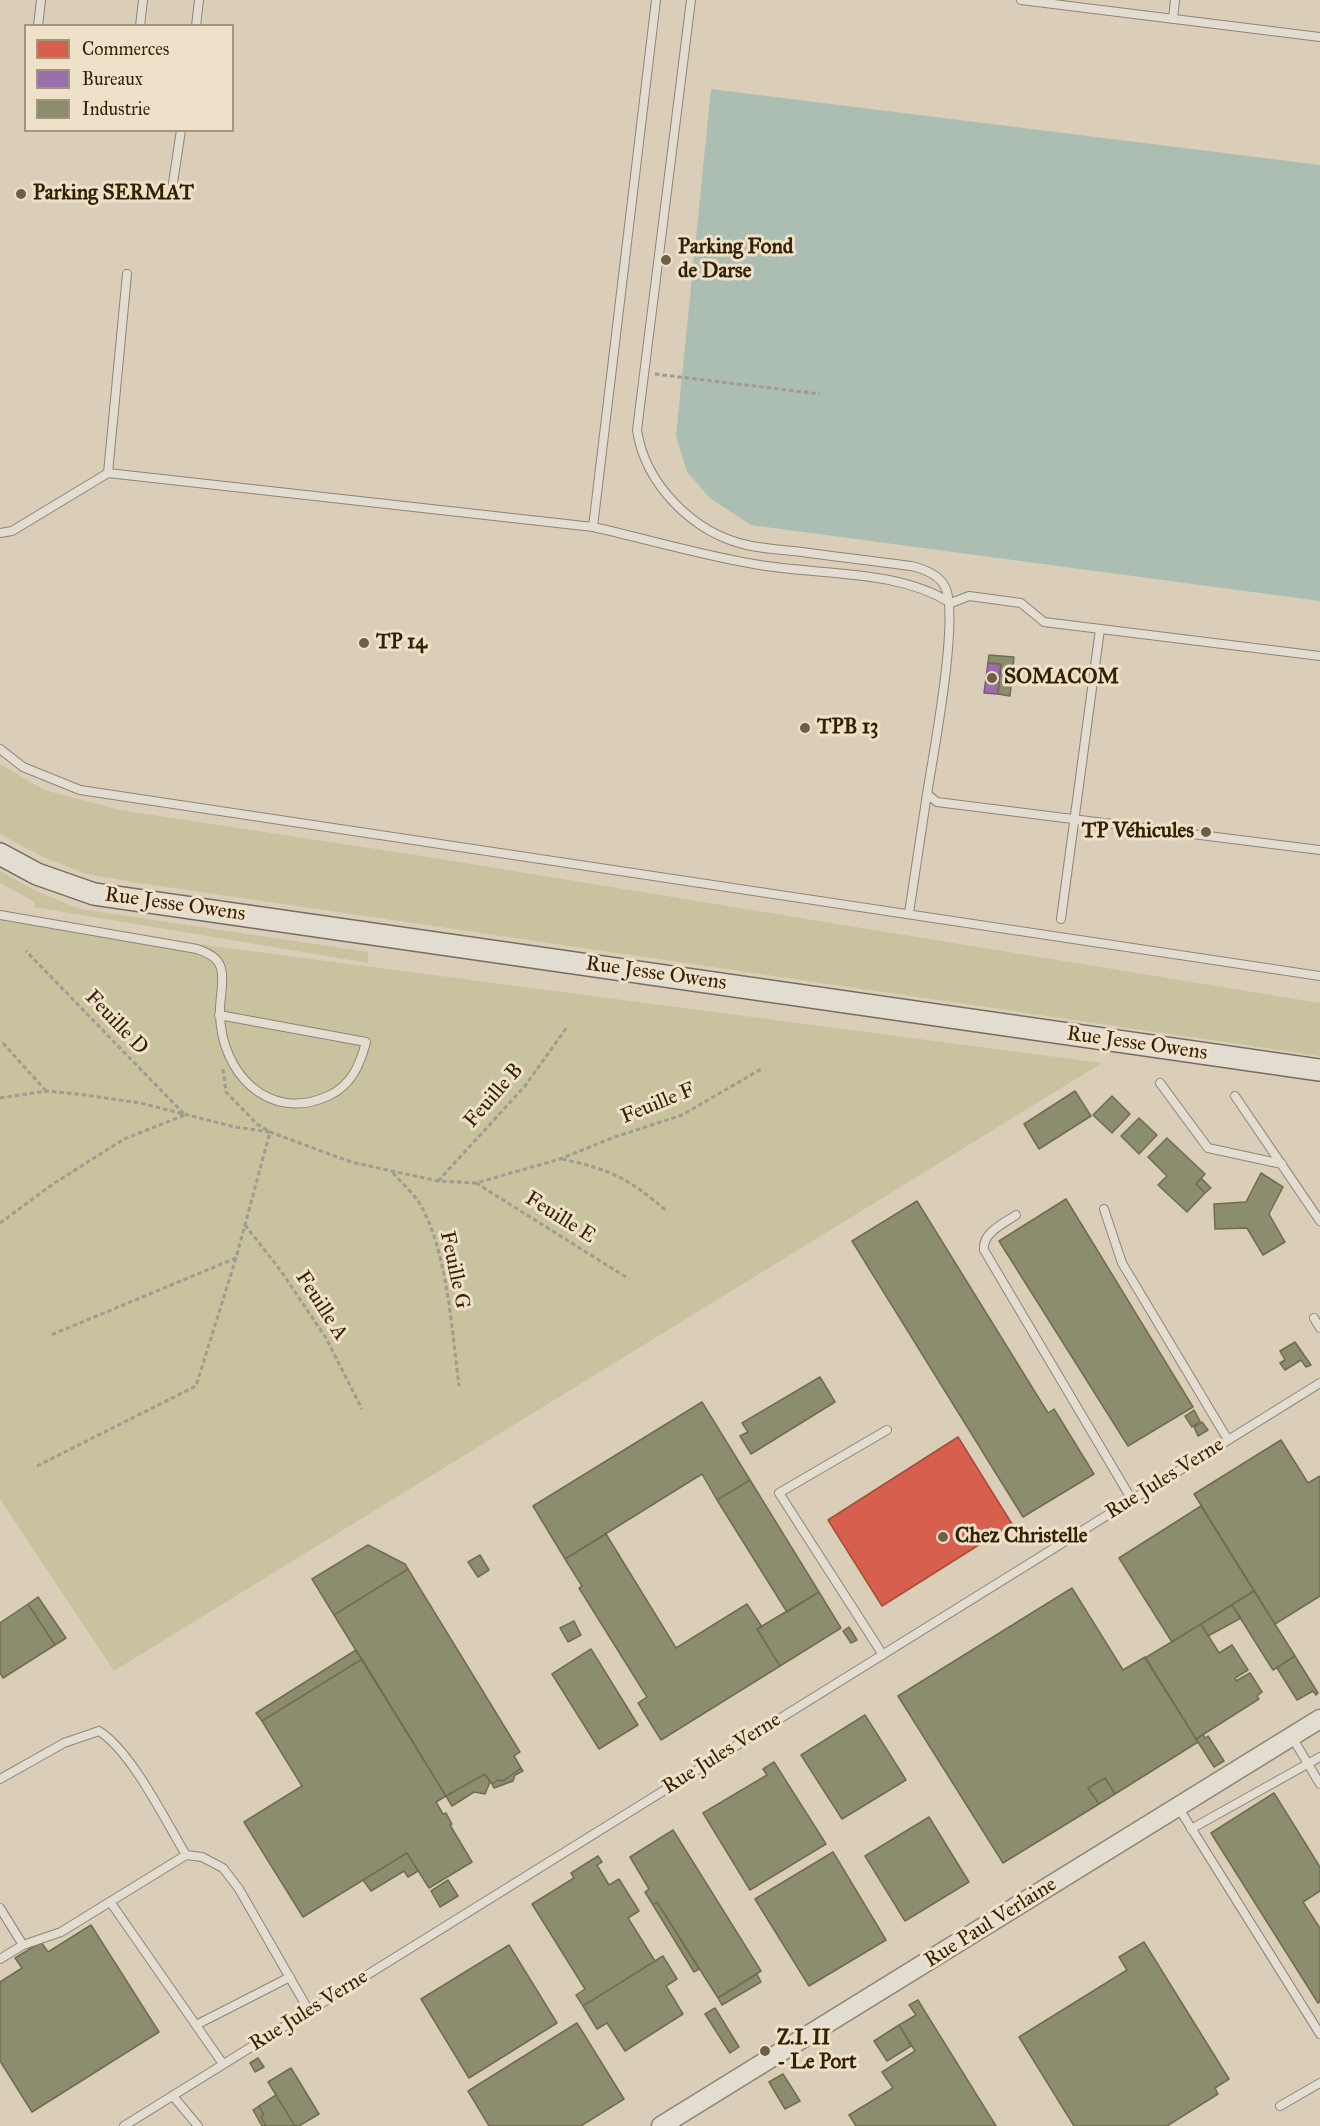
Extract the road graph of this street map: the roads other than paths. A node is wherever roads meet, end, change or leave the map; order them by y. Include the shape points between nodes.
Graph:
1 (40, 0) edge
2 (143, 0) edge
3 (199, 0) edge
4 (656, 0) edge
5 (692, 0) edge
6 (1021, 0) edge
7 (1175, 0) edge
8 (1173, 19) junction
9 (38, 24) edge
10 (140, 24) edge
11 (196, 24) edge
12 (1320, 37) edge
13 (181, 132) edge
14 (173, 183) dead end
15 (128, 274) dead end
16 (108, 473) junction
17 (593, 527) junction
18 (0, 533) edge
19 (951, 603) junction
20 (1100, 629) junction
21 (1320, 656) edge
22 (0, 749) edge
23 (927, 794) junction
24 (1075, 819) junction
25 (1320, 850) edge
26 (0, 854) edge
27 (909, 913) junction
28 (0, 915) edge
29 (1061, 919) dead end
30 (1320, 976) edge
31 (219, 1015) junction
32 (1320, 1070) edge
33 (1160, 1083) dead end
34 (1235, 1096) dead end
35 (1282, 1164) junction
36 (1104, 1209) dead end
37 (1016, 1215) dead end
38 (1320, 1221) edge
39 (1314, 1318) dead end
40 (1320, 1328) edge
41 (1320, 1383) edge
42 (888, 1430) dead end
43 (1228, 1440) junction
44 (1132, 1500) junction
45 (883, 1655) junction
46 (1320, 1719) edge
47 (1292, 1737) junction
48 (1320, 1757) edge
49 (1308, 1764) junction
50 (0, 1779) edge
51 (1320, 1784) edge
52 (1178, 1807) junction
53 (1191, 1829) junction
54 (186, 1855) junction
55 (111, 1903) junction
56 (0, 1908) edge
57 (23, 1945) junction
58 (0, 1959) edge
59 (290, 1977) junction
60 (309, 2011) junction
61 (196, 2025) junction
62 (1320, 2034) edge
63 (223, 2064) junction
64 (1320, 2083) edge
65 (172, 2096) junction
66 (1280, 2106) dead end
67 (124, 2126) edge
68 (198, 2126) edge
69 (662, 2126) edge

1 - 9 lane
2 - 10 lane
3 - 11 lane
4 - 17 lane
5 - 19 lane via 637,430 640,450 661,487 684,511 716,534 747,545 929,571 945,585
6 - 8 lane
7 - 8 lane
8 - 12 lane
13 - 14 lane
15 - 16 lane
16 - 17 lane
16 - 18 lane via 12,531
17 - 19 lane via 755,564 928,589
19 - 20 lane via 969,596 1022,603 1044,622
19 - 23 lane
20 - 21 lane
20 - 24 lane
22 - 27 lane via 24,767 80,789
23 - 24 lane via 937,802
23 - 27 lane
24 - 25 lane
24 - 29 lane
26 - 32 main road, Rue Jesse Owens via 37,874 94,894
27 - 30 lane
28 - 31 lane via 197,949 214,956 221,969
31 - 31 lane via 224,1044 234,1068 265,1097 285,1103 311,1104 338,1092 359,1067 366,1042
33 - 35 lane via 1208,1148
34 - 35 lane
35 - 38 lane
36 - 43 lane via 1122,1263
37 - 44 lane via 989,1233 984,1250
39 - 40 lane
41 - 43 lane, Rue Jules Verne
42 - 45 lane via 779,1493
43 - 44 lane, Rue Jules Verne
44 - 45 lane, Rue Jules Verne
45 - 60 lane, Rue Jules Verne
46 - 47 street, Rue Paul Verlaine
47 - 49 lane
47 - 52 street, Rue Paul Verlaine
48 - 49 lane
49 - 51 lane
49 - 53 lane
50 - 54 lane via 64,1743 99,1731 125,1755
52 - 53 lane
52 - 69 street, Rue Paul Verlaine
53 - 62 lane
54 - 55 lane
54 - 59 lane via 202,1857 223,1868
55 - 57 lane via 61,1932
55 - 61 lane
56 - 57 lane
57 - 58 lane
59 - 60 lane
59 - 61 lane
60 - 63 lane, Rue Jules Verne
61 - 63 lane
63 - 65 lane, Rue Jules Verne
64 - 66 lane
65 - 67 lane, Rue Jules Verne
65 - 68 lane

